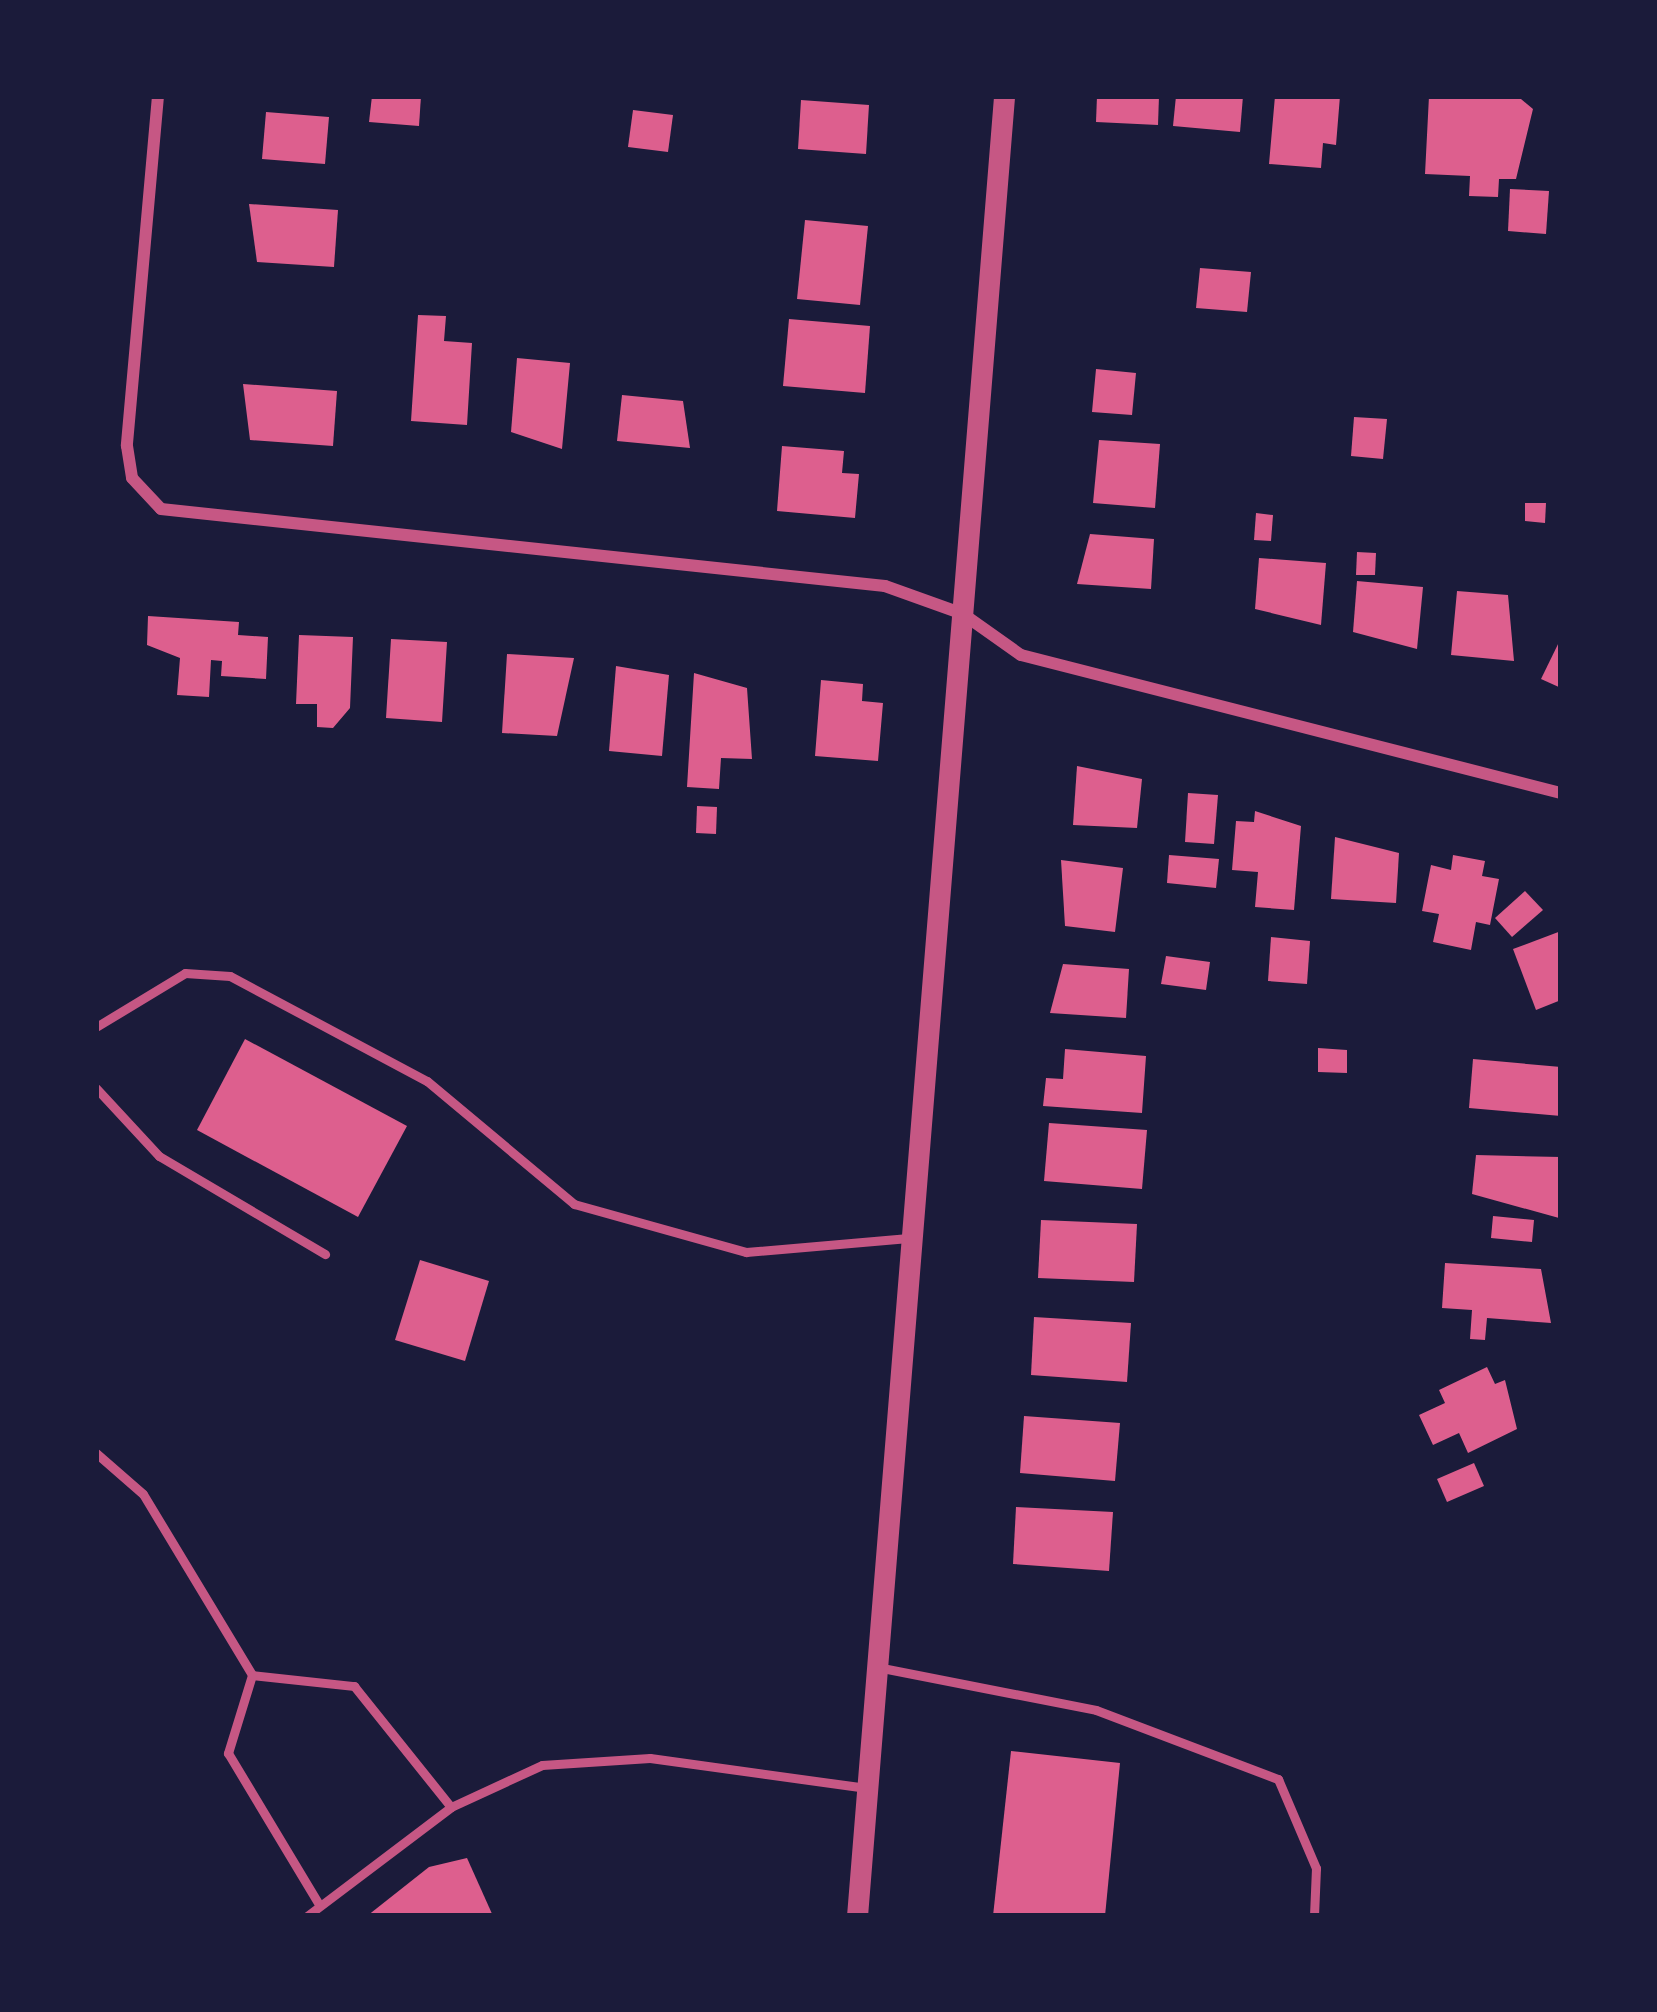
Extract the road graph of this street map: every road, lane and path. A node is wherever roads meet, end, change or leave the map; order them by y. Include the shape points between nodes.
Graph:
1 (158, 96) edge
2 (1004, 96) edge
3 (962, 614) junction
4 (1561, 793) edge
5 (96, 1027) edge
6 (96, 1088) edge
7 (912, 1238) junction
8 (325, 1254) dead end
9 (96, 1453) edge
10 (877, 1667) junction
11 (252, 1675) junction
12 (867, 1789) junction
13 (451, 1807) junction
14 (318, 1903) junction
15 (307, 1916) edge
16 (857, 1916) edge
17 (1314, 1916) edge

1 - 3 street via 127,446 133,478 161,509 885,586
2 - 3 street
3 - 4 street via 1021,655
3 - 7 street
5 - 7 lane via 185,973 230,976 427,1081 574,1204 746,1252
6 - 8 lane via 159,1156
7 - 10 street
9 - 11 lane via 143,1494
10 - 12 street
10 - 17 lane via 1096,1710 1278,1779 1316,1868
11 - 13 lane via 355,1686
11 - 14 lane via 228,1753
12 - 13 lane via 650,1758 542,1765
12 - 16 street
13 - 14 lane
14 - 15 lane

